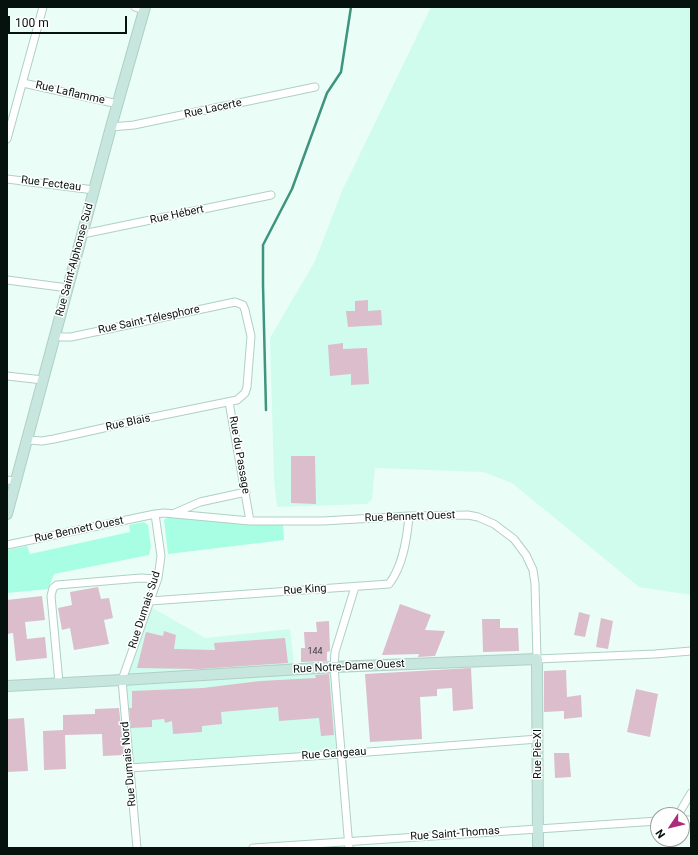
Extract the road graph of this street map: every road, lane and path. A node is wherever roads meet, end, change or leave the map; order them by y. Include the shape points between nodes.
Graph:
1 (43, 7) edge
2 (141, 8) edge
3 (23, 82) junction
4 (315, 87) dead end
5 (118, 104) junction
6 (111, 127) junction
7 (7, 139) edge
8 (7, 179) edge
9 (94, 190) junction
10 (270, 195) dead end
11 (83, 234) junction
12 (7, 280) edge
13 (68, 288) junction
14 (243, 305) joint
15 (55, 336) junction
16 (7, 376) edge
17 (43, 380) junction
18 (230, 402) junction
19 (27, 440) junction
20 (11, 480) edge
21 (246, 492) junction
22 (174, 513) junction
23 (7, 514) edge
24 (155, 514) junction
25 (409, 516) junction
26 (250, 521) junction
27 (7, 545) edge
28 (157, 579) junction
29 (355, 587) junction
30 (150, 601) junction
31 (691, 651) edge
32 (537, 659) junction
33 (334, 667) junction
34 (122, 680) junction
35 (59, 683) junction
36 (7, 686) edge
37 (538, 739) junction
38 (342, 754) junction
39 (129, 768) junction
40 (691, 792) edge
41 (683, 807) edge
42 (650, 822) edge
43 (538, 829) junction
44 (349, 845) edge
45 (137, 848) edge
46 (253, 848) edge
47 (538, 848) edge

1 - 3 street
2 - 5 street, Rue Saint-Alphonse Sud
3 - 5 street, Rue Laflamme
3 - 7 street
4 - 6 street, Rue Lacerte via 134,125
5 - 6 street, Rue Saint-Alphonse Sud
6 - 9 street, Rue Saint-Alphonse Sud
8 - 9 street, Rue Fecteau
9 - 11 street, Rue Saint-Alphonse Sud
10 - 11 street, Rue Hébert
11 - 13 street, Rue Saint-Alphonse Sud
12 - 13 street
13 - 15 street, Rue Saint-Alphonse Sud
14 - 15 street, Rue Saint-Télesphore via 235,302 71,336
14 - 18 street, Rue du Passage via 251,336 247,387 242,397
15 - 17 street, Rue Saint-Alphonse Sud
16 - 17 street
17 - 19 street, Rue Saint-Alphonse Sud
18 - 19 street, Rue Blais via 54,439
18 - 21 street, Rue du Passage
19 - 20 street, Rue Saint-Alphonse Sud
20 - 23 street, Rue Saint-Alphonse Sud
21 - 22 street, Rue Bennett Ouest via 200,502
21 - 26 street, Rue du Passage
22 - 24 street, Rue Bennett Ouest
22 - 26 street, Rue Bennett Ouest
24 - 27 street, Rue Bennett Ouest
24 - 28 street, Rue Dumais Sud via 161,556
25 - 26 street, Rue Bennett Ouest via 323,521
25 - 29 street, Rue King via 405,550 389,584
25 - 32 street, Rue Bennett Ouest via 478,517 494,524 514,539 533,570
28 - 30 street, Rue Dumais Sud
28 - 35 street via 141,578 53,588 51,596
29 - 30 street, Rue King
29 - 33 street via 335,652
30 - 34 street, Rue Dumais Sud
31 - 32 street, Rue Notre-Dame Ouest
32 - 33 street, Rue Notre-Dame Ouest
32 - 37 street, Rue Pie-XI
33 - 34 street, Rue Notre-Dame Ouest
33 - 38 street
34 - 35 street, Rue Notre-Dame Ouest
34 - 39 street, Rue Dumais Nord
35 - 36 street, Rue Notre-Dame Ouest
37 - 38 street, Rue Gangeau
37 - 43 street, Rue Pie-XI
38 - 39 street, Rue Gangeau
38 - 44 street
39 - 45 street, Rue Dumais Nord
40 - 41 street
42 - 43 street, Rue Saint-Thomas
43 - 44 street, Rue Saint-Thomas
43 - 47 street, Rue Pie-XI
44 - 46 street, Rue Saint-Thomas

